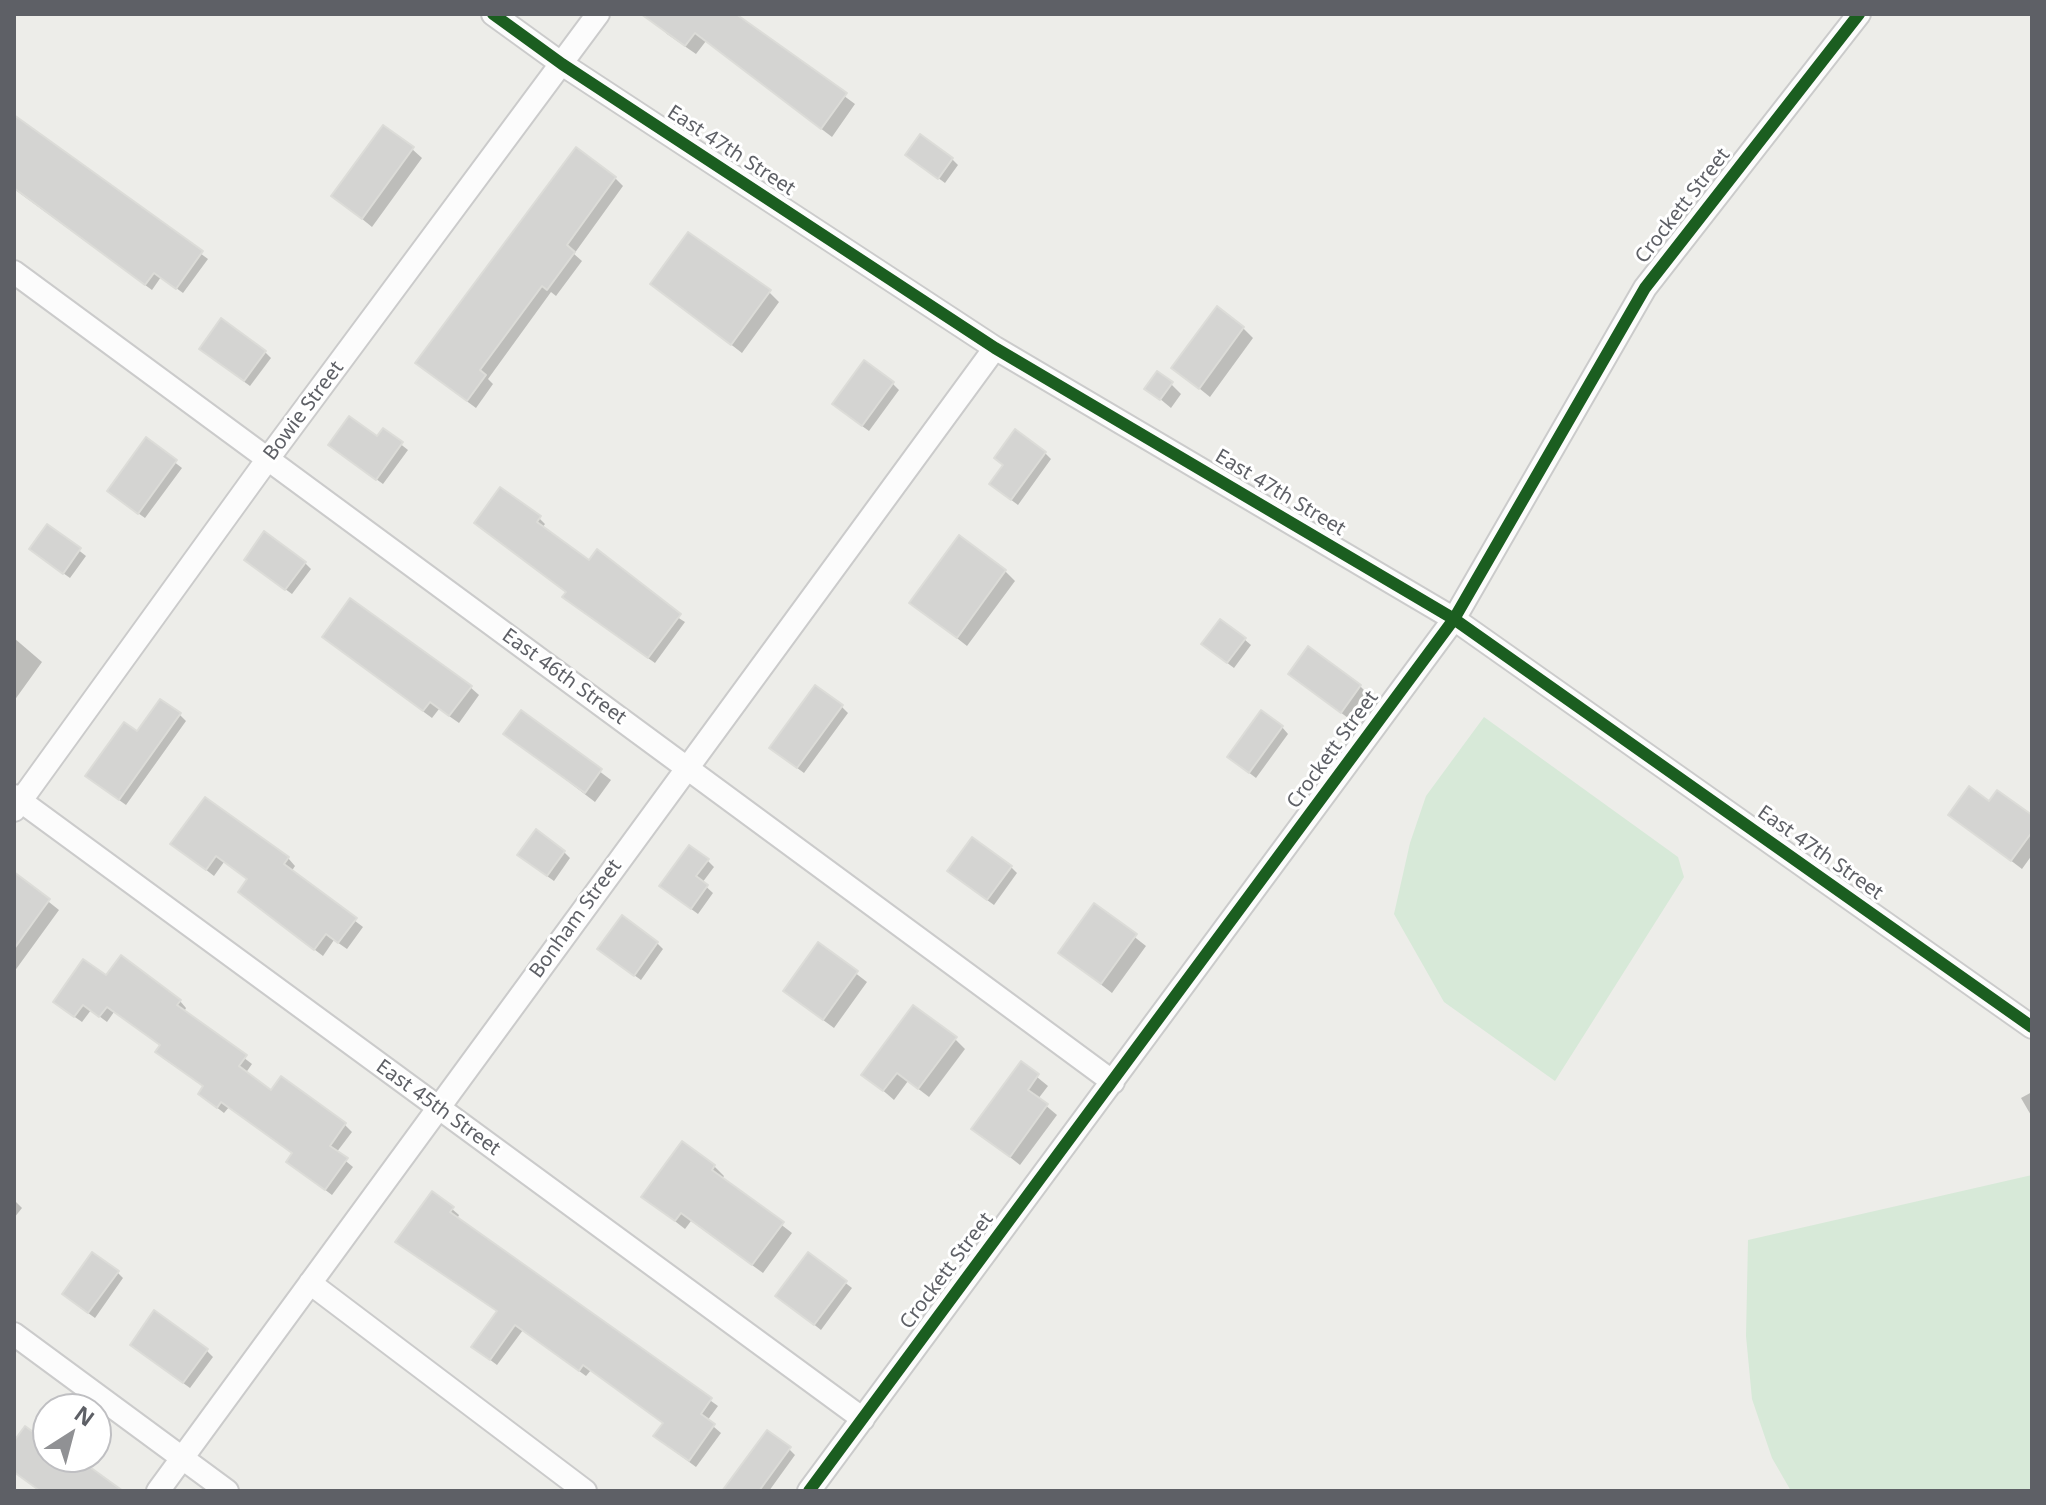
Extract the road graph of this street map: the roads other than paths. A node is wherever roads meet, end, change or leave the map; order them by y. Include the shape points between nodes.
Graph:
1 (493, 14) edge
2 (598, 14) edge
3 (1859, 14) edge
4 (562, 64) junction
5 (14, 272) edge
6 (995, 348) junction
7 (267, 460) junction
8 (1454, 619) junction
9 (687, 768) junction
10 (16, 803) edge
11 (2032, 1027) edge
12 (1113, 1082) junction
13 (438, 1108) junction
14 (310, 1283) junction
15 (14, 1334) edge
16 (863, 1419) junction
17 (182, 1458) junction
18 (158, 1491) edge
19 (227, 1491) edge
20 (585, 1491) edge
21 (809, 1491) edge

1 - 4 street, East 47th Street
2 - 4 street, Bowie Street
3 - 8 street, Crockett Street via 1645,288
4 - 6 street, East 47th Street
4 - 7 street, Bowie Street
5 - 7 street, East 46th Street
6 - 8 street, East 47th Street
6 - 9 street, Bonham Street
7 - 9 street, East 46th Street
7 - 10 street, Bowie Street
8 - 11 street, East 47th Street
8 - 12 street, Crockett Street
9 - 12 street, East 46th Street
9 - 13 street, Bonham Street
10 - 13 street, East 45th Street
12 - 16 street, Crockett Street
13 - 14 street, Bonham Street
13 - 16 street, East 45th Street
14 - 17 street, Bonham Street
14 - 20 street
15 - 17 street
16 - 21 street, Crockett Street
17 - 18 street, Bonham Street
17 - 19 street

